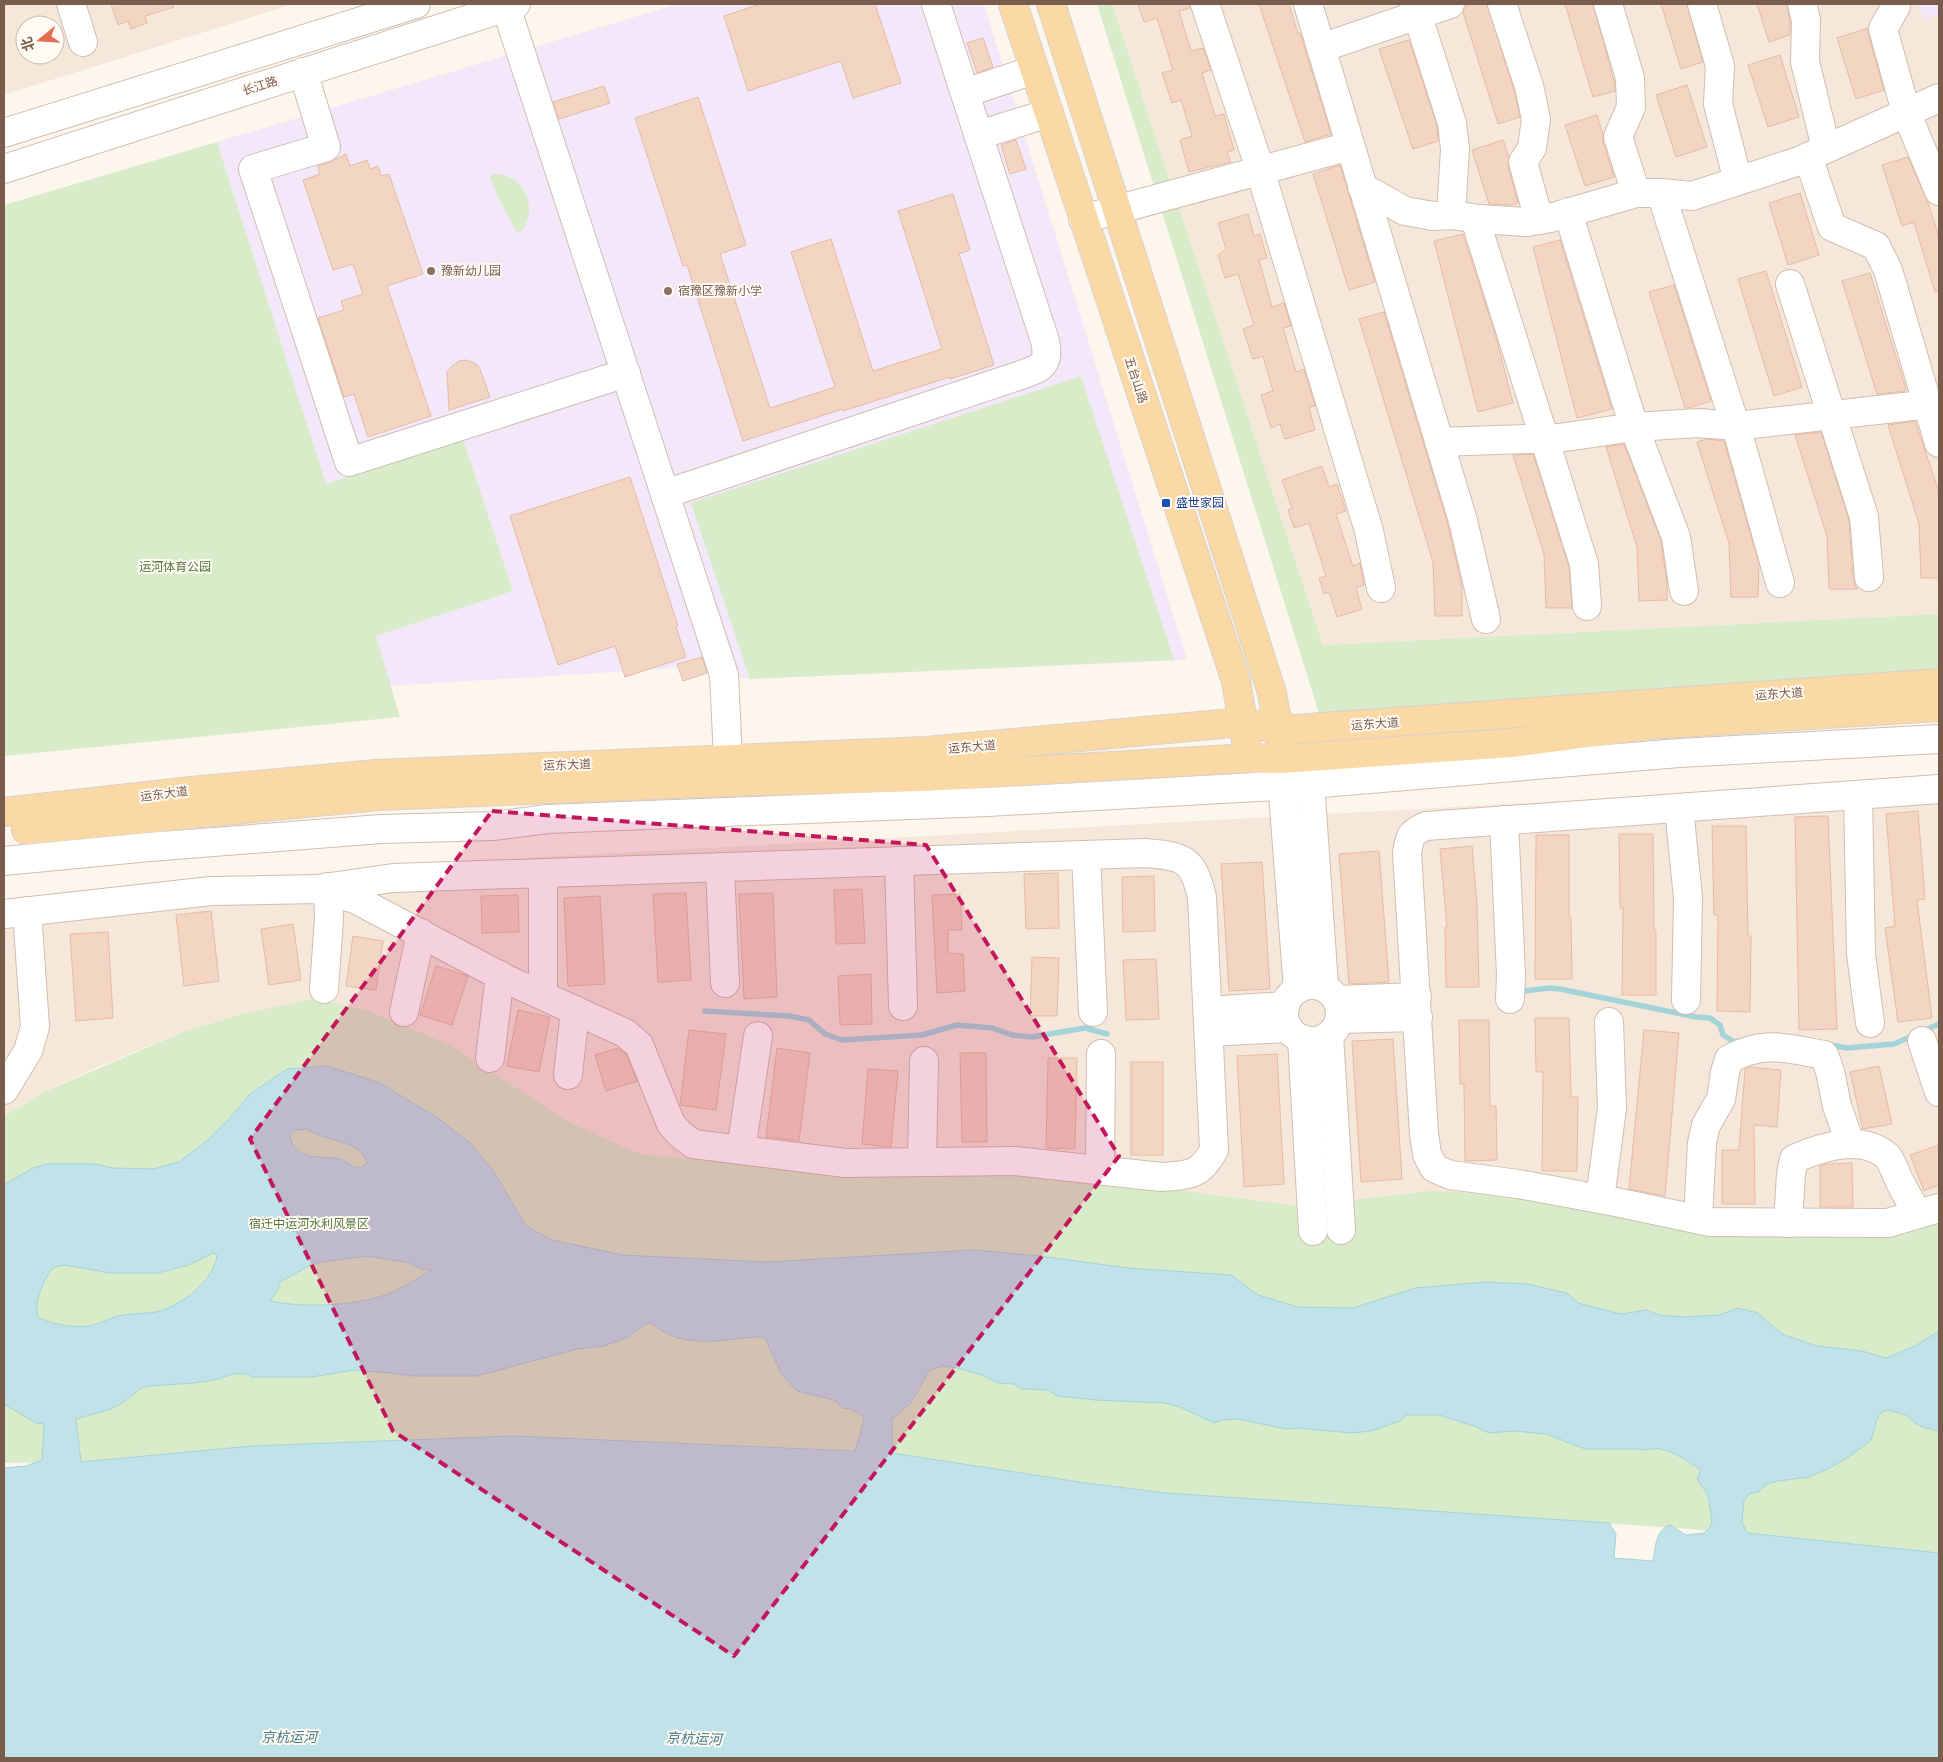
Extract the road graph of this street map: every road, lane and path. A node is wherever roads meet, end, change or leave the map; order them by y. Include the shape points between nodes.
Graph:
1 (71, 4) edge
2 (416, 4) edge
3 (936, 4) edge
4 (1012, 4) edge
5 (1051, 4) edge
6 (1205, 4) edge
7 (1308, 4) edge
8 (1450, 4) edge
9 (1502, 4) edge
10 (1608, 4) edge
11 (1702, 4) edge
12 (1802, 4) edge
13 (1896, 4) edge
14 (511, 5) edge
15 (1416, 10) edge
16 (83, 42) dead end
17 (1321, 48) junction
18 (1034, 70) junction
19 (303, 72) junction
20 (965, 93) junction
21 (1939, 98) edge
22 (1906, 112) junction
23 (1048, 113) junction
24 (4, 133) edge
25 (978, 135) junction
26 (1350, 146) junction
27 (1817, 153) junction
28 (4, 169) edge
29 (1260, 172) junction
30 (1738, 181) junction
31 (1362, 188) junction
32 (1939, 191) edge
33 (1648, 193) junction
34 (1116, 210) junction
35 (1568, 212) junction
36 (1463, 216) junction
37 (1083, 219) junction
38 (1539, 220) junction
39 (1790, 284) dead end
40 (626, 373) junction
41 (1934, 403) edge
42 (1830, 414) junction
43 (1736, 426) junction
44 (1634, 427) junction
45 (1546, 439) junction
46 (1439, 442) junction
47 (1939, 443) edge
48 (665, 494) junction
49 (1869, 577) dead end
50 (1780, 583) dead end
51 (1381, 588) dead end
52 (1684, 591) dead end
53 (1587, 606) dead end
54 (1486, 619) dead end
55 (1939, 683) edge
56 (1939, 707) edge
57 (1243, 722) junction
58 (1281, 730) junction
59 (1939, 739) edge
60 (1308, 757) junction
61 (728, 758) junction
62 (1249, 758) junction
63 (1282, 772) junction
64 (1310, 784) junction
65 (1939, 789) edge
66 (1858, 795) junction
67 (1679, 808) junction
68 (4, 812) edge
69 (1504, 820) junction
70 (4, 831) edge
71 (1086, 855) junction
72 (4, 861) edge
73 (899, 861) junction
74 (720, 867) junction
75 (543, 873) junction
76 (324, 889) junction
77 (15, 913) edge
78 (421, 934) junction
79 (500, 975) junction
80 (725, 983) dead end
81 (324, 989) dead end
82 (542, 995) junction
83 (1510, 999) dead end
84 (1686, 1000) dead end
85 (903, 1006) dead end
86 (1417, 1007) junction
87 (575, 1010) junction
88 (404, 1012) dead end
89 (1093, 1012) dead end
90 (1313, 1013) junction
91 (1208, 1022) junction
92 (1608, 1022) dead end
93 (1870, 1024) dead end
94 (758, 1036) dead end
95 (1922, 1041) dead end
96 (1102, 1054) dead end
97 (490, 1058) dead end
98 (924, 1061) dead end
99 (568, 1075) dead end
100 (4, 1090) edge
101 (1939, 1092) edge
102 (1850, 1144) junction
103 (741, 1150) junction
104 (922, 1162) junction
105 (1100, 1170) junction
106 (1600, 1199) junction
107 (1929, 1211) edge
108 (1698, 1219) junction
109 (1788, 1224) junction
110 (1341, 1230) dead end
111 (1313, 1231) dead end

1 - 16 street
2 - 24 street
3 - 20 street
4 - 18 main road, 五台山路
5 - 34 main road
6 - 29 street
7 - 17 street
8 - 15 street
9 - 38 street via 1529,86 1536,119 1532,148 1523,162
10 - 33 street via 1630,78 1631,107 1618,137
11 - 30 street via 1720,66 1718,104
12 - 27 street
13 - 22 street via 1883,29
14 - 19 street, 长江路
14 - 40 street
15 - 17 street
15 - 36 street via 1452,123
17 - 26 street
18 - 20 street
18 - 23 main road, 五台山路
19 - 28 street, 长江路
19 - 40 street via 326,147 253,169 348,462
20 - 25 street
21 - 22 street
22 - 27 street
22 - 32 street
23 - 25 street
23 - 37 main road, 五台山路
25 - 48 street via 1045,341 1047,353 1044,364 1021,376
26 - 29 street
26 - 31 street
27 - 30 street
27 - 41 street via 1832,227 1876,246 1888,270
29 - 34 street
29 - 51 street via 1369,531
30 - 33 street via 1692,196
31 - 36 street via 1405,211 1433,216
31 - 46 street
33 - 35 street
33 - 43 street
34 - 37 street
34 - 58 main road via 1272,693
35 - 38 street
35 - 44 street
36 - 38 street via 1527,222
36 - 45 street
37 - 57 main road, 五台山路 via 1236,681
39 - 42 street
40 - 48 street
41 - 42 street
41 - 47 street
42 - 43 street
42 - 49 street via 1864,518
43 - 44 street via 1698,423
43 - 50 street
44 - 45 street
44 - 52 street via 1676,537
45 - 46 street
45 - 53 street via 1584,564
46 - 54 street via 1463,521
48 - 61 street via 724,675
55 - 58 main road, 运东大道
56 - 60 main road, 运东大道 via 1648,725 1511,743
57 - 58 main road, 运东大道
57 - 61 main road, 运东大道 via 927,751
57 - 62 main road, 五台山路
58 - 63 main road
59 - 64 street via 1679,753
60 - 63 main road, 运东大道
60 - 64 street
61 - 68 main road, 运东大道 via 376,774 192,790
62 - 63 main road, 运东大道
62 - 70 main road, 运东大道 via 921,777 378,796
63 - 64 street
63 - 72 street via 988,802 647,814 548,819 493,826 381,829
63 - 90 street
64 - 90 street
65 - 66 street
66 - 67 street
66 - 93 street via 1861,954
67 - 69 street
67 - 84 street via 1688,898
69 - 83 street
69 - 86 street via 1426,826 1415,831 1409,839 1407,853
71 - 73 street
71 - 89 street
71 - 91 street via 1145,853 1172,856 1191,867 1202,898
73 - 74 street
73 - 85 street
74 - 75 street
74 - 80 street
75 - 76 street via 393,878
75 - 82 street
76 - 77 street via 211,892
76 - 78 street via 356,898
76 - 81 street via 329,919
77 - 100 street via 35,1027 28,1051
78 - 79 street
78 - 88 street
79 - 82 street
79 - 97 street
82 - 87 street
86 - 90 street
86 - 106 street via 1424,1134 1427,1154 1434,1168 1450,1175 1510,1182
87 - 99 street
87 - 103 street via 624,1033 639,1045 671,1124 681,1135 693,1144
90 - 91 street
90 - 110 street
90 - 111 street
91 - 105 street via 1214,1150 1207,1164 1184,1175 1161,1177
92 - 106 street via 1612,1108
94 - 103 street
95 - 101 street
96 - 105 street
98 - 104 street
102 - 107 street via 1873,1146 1888,1157 1900,1184
102 - 108 street via 1824,1055 1772,1046 1745,1050 1729,1059 1721,1099 1706,1125
102 - 109 street via 1794,1158
103 - 104 street via 845,1163
104 - 105 street via 1014,1161
106 - 108 street
107 - 109 street via 1888,1223
108 - 109 street

